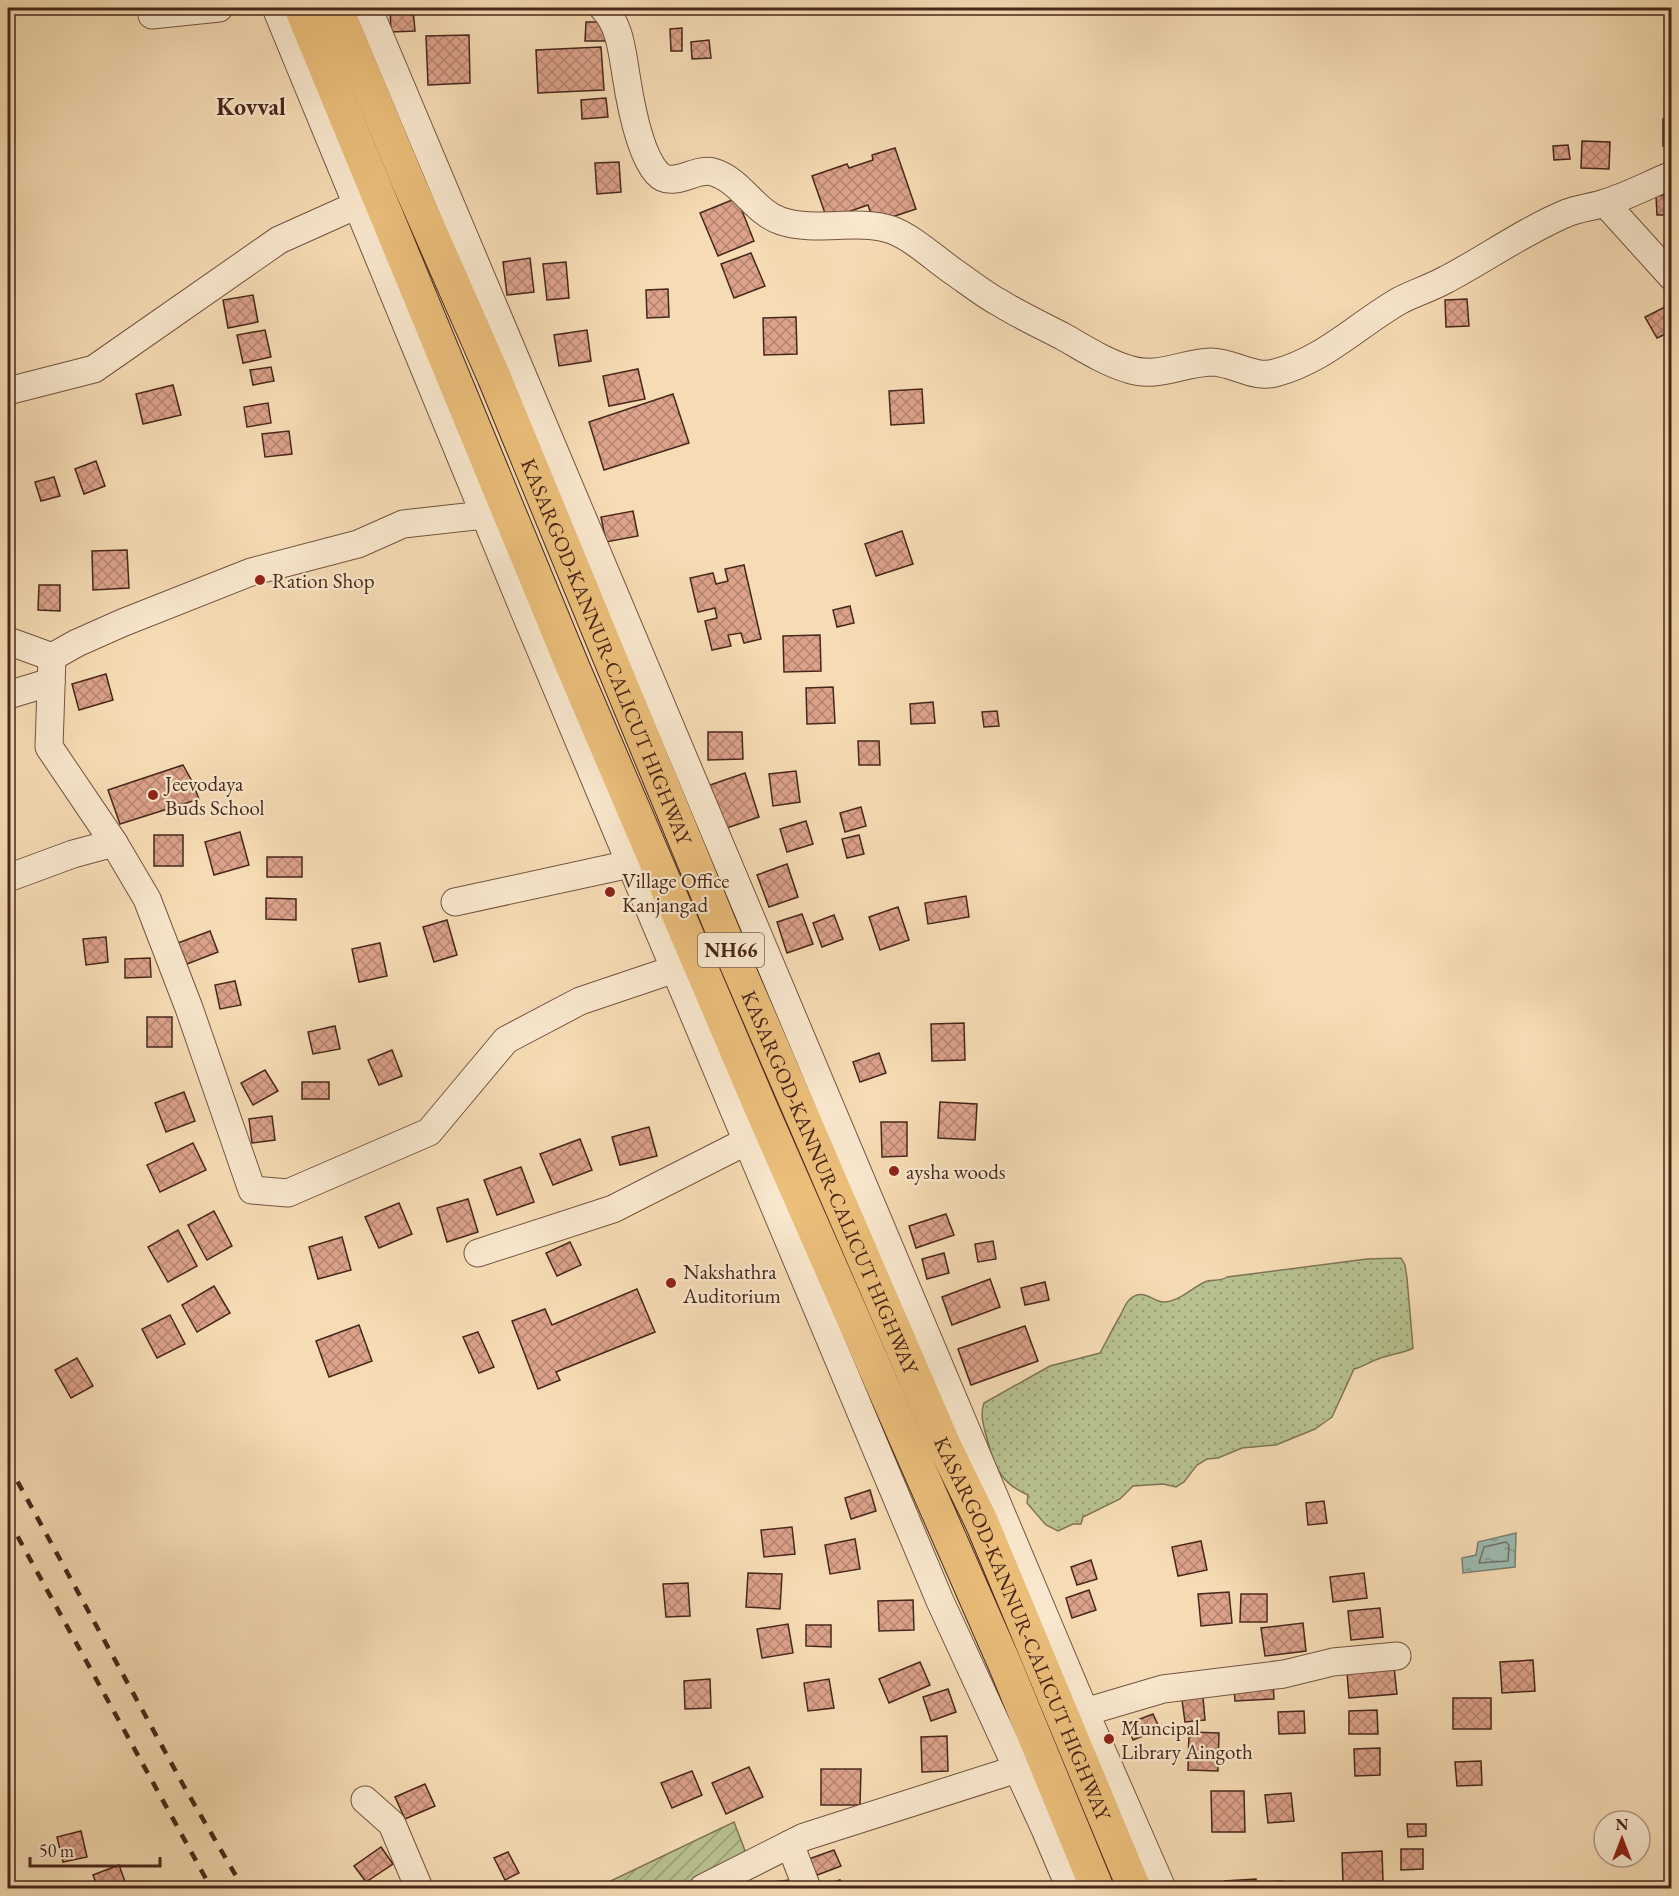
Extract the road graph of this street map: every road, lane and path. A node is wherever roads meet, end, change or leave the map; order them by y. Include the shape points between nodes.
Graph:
1 (219, 8) edge
2 (276, 8) edge
3 (301, 8) edge
4 (336, 8) edge
5 (368, 8) edge
6 (603, 8) edge
7 (152, 15) dead end
8 (1671, 175) edge
9 (1605, 203) junction
10 (357, 205) junction
11 (1671, 277) edge
12 (8, 391) edge
13 (484, 515) junction
14 (8, 641) edge
15 (52, 670) junction
16 (8, 695) edge
17 (114, 843) junction
18 (630, 864) junction
19 (8, 878) edge
20 (455, 902) dead end
21 (675, 969) junction
22 (747, 1142) junction
23 (478, 1252) dead end
24 (1397, 1656) dead end
25 (1085, 1712) junction
26 (1017, 1768) junction
27 (365, 1800) dead end
28 (790, 1844) junction
29 (419, 1888) edge
30 (704, 1888) edge
31 (807, 1888) edge
32 (1070, 1888) edge
33 (1097, 1888) edge
34 (1134, 1888) edge
35 (1162, 1888) edge

1 - 7 street
2 - 10 street
3 - 33 highway, KASARGOD-KANNUR-CALICUT HIGHWAY / NH66 via 577,676 1006,1667
4 - 34 highway, KASARGOD-KANNUR-CALICUT HIGHWAY / NH66 via 494,377 730,949 945,1447 982,1523
5 - 25 street
6 - 9 street via 614,21 621,44 627,87 643,148 663,178 713,172 780,221 866,226 907,236 1000,303 1131,371 1157,374 1213,362 1270,374 1303,364 1400,301 1446,280 1498,248 1569,212
8 - 9 street
9 - 11 street
10 - 12 street via 279,240 94,369
10 - 13 street
13 - 15 street via 402,524 358,544 251,572 76,643
13 - 18 street
14 - 15 street
15 - 16 street
15 - 17 street via 49,747
17 - 19 street
17 - 21 street via 147,898 252,1190 288,1193 429,1132 506,1040 580,1001
18 - 20 street
18 - 21 street
21 - 22 street
22 - 23 street via 613,1209
22 - 26 street via 940,1601
24 - 25 street via 1163,1689
25 - 35 street
26 - 28 street
26 - 32 street
27 - 29 street via 392,1824
28 - 30 street
28 - 31 street

